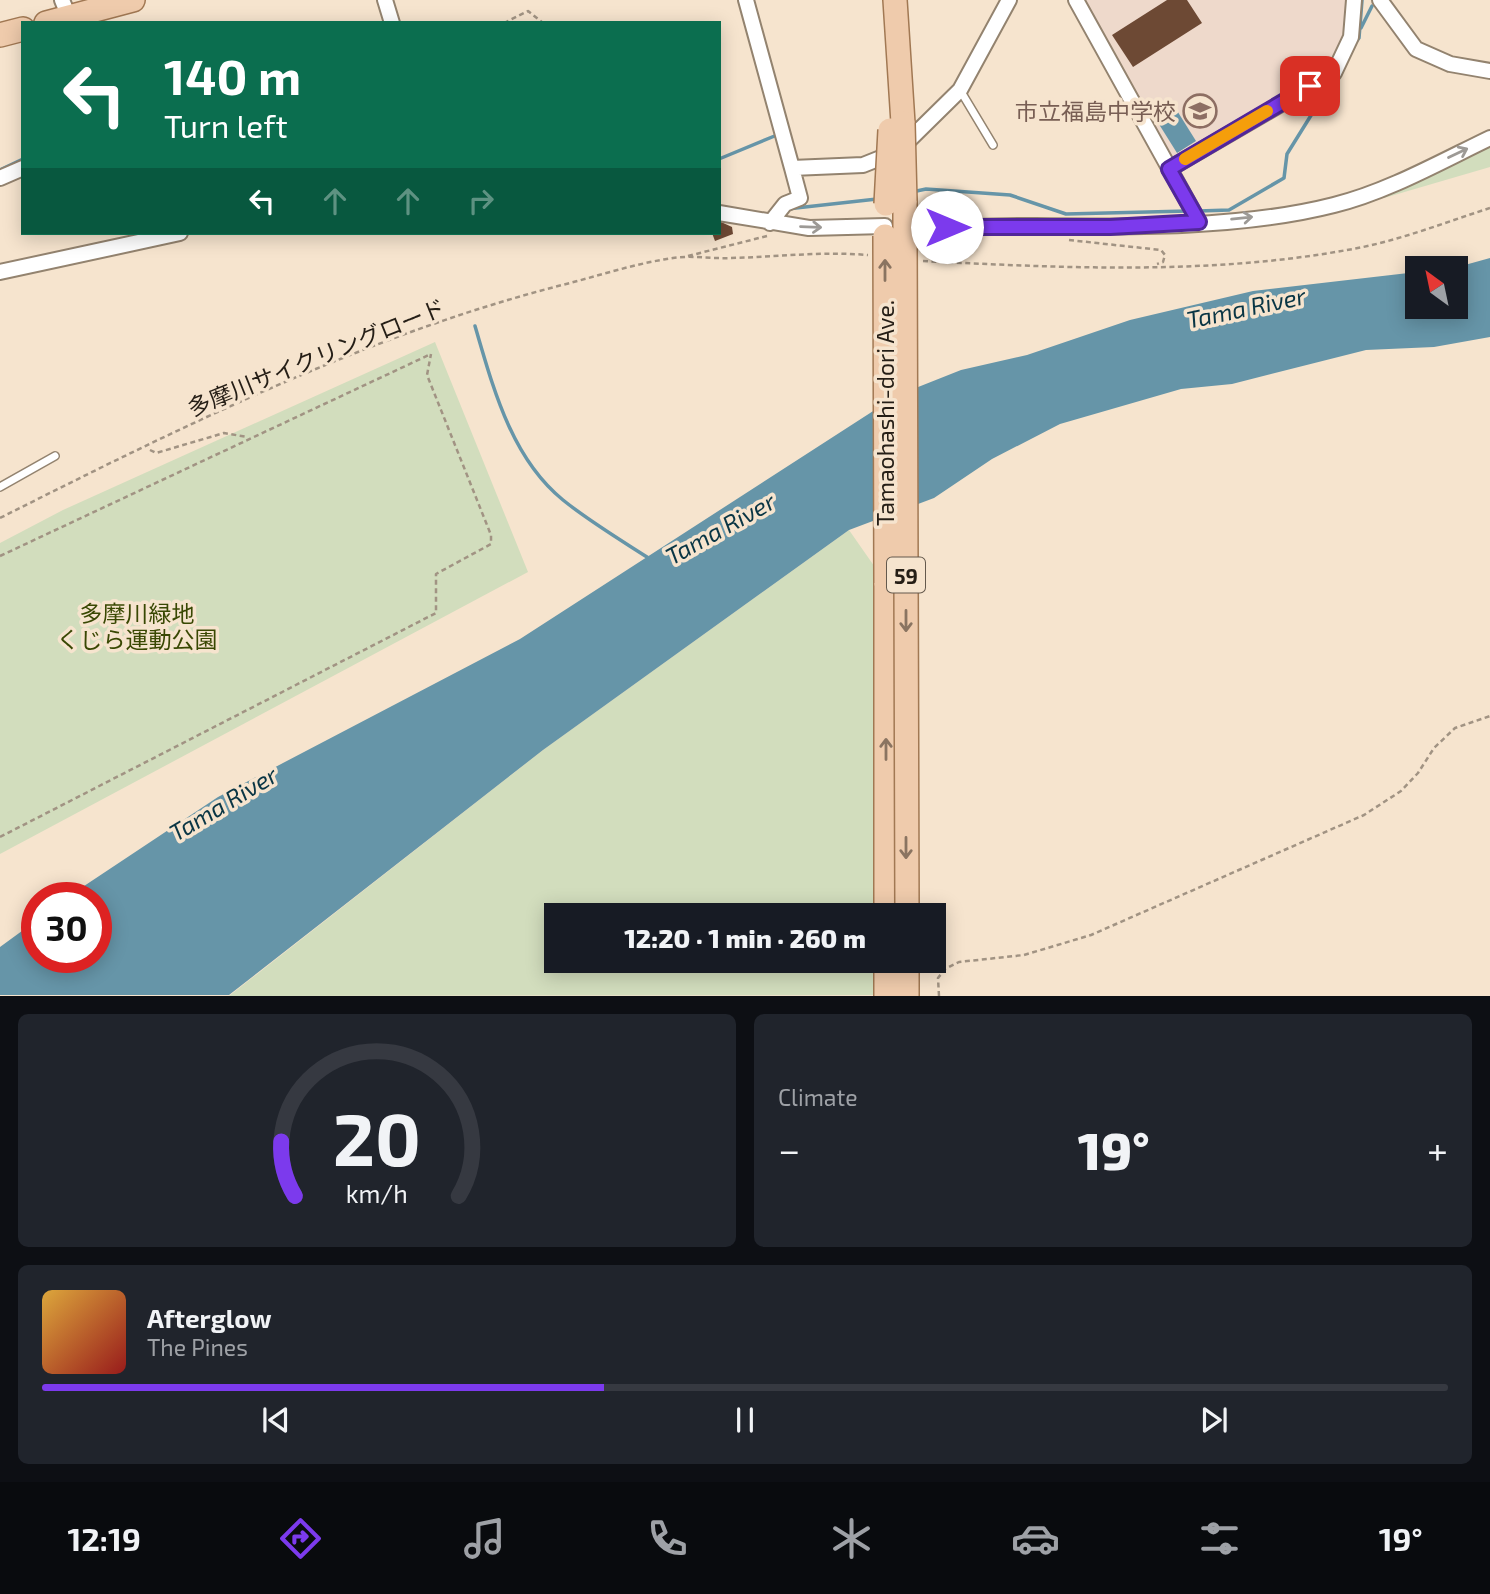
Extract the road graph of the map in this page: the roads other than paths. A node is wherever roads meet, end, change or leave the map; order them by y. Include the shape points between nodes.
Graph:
1 (133, 0) edge
2 (386, 0) edge
3 (746, 0) edge
4 (895, 0) edge
5 (1009, 0) edge
6 (1076, 0) edge
7 (1354, 0) edge
8 (1380, 0) edge
9 (66, 8) edge
10 (49, 21) edge
11 (391, 21) edge
12 (21, 30) edge
13 (0, 35) edge
14 (1490, 71) edge
15 (960, 90) junction
16 (1490, 138) edge
17 (993, 145) dead end
18 (792, 168) junction
19 (21, 169) edge
20 (1169, 169) junction
21 (0, 178) edge
22 (721, 213) edge
23 (1195, 215) junction
24 (773, 224) junction
25 (892, 226) junction
26 (171, 235) edge
27 (0, 272) edge
28 (55, 456) dead end
29 (0, 487) edge
30 (886, 903) edge
31 (907, 903) edge
32 (886, 973) edge
33 (907, 973) edge
34 (886, 996) edge
35 (907, 996) edge

1 - 9 main road
2 - 11 street
3 - 18 street
4 - 25 main road, Tamaohashi-dori Ave. / 59, bridge
5 - 15 street
6 - 20 street
7 - 20 street via 1351,37 1334,72
8 - 14 street via 1416,49 1450,64
9 - 10 main road
12 - 13 main road
15 - 17 lane
15 - 18 street via 898,150 863,165
23 -> 16 street via 1309,211 1337,205
18 - 24 street via 800,198 785,204
19 - 21 street
20 - 23 street
22 - 24 street
23 - 25 street via 1110,227
24 -> 25 street
30 -> 25 main road, Tamaohashi-dori Ave. / 59, bridge
25 -> 31 main road, Tamaohashi-dori Ave. / 59, bridge
26 - 27 street
28 - 29 lane
32 - 34 main road
33 - 35 main road

